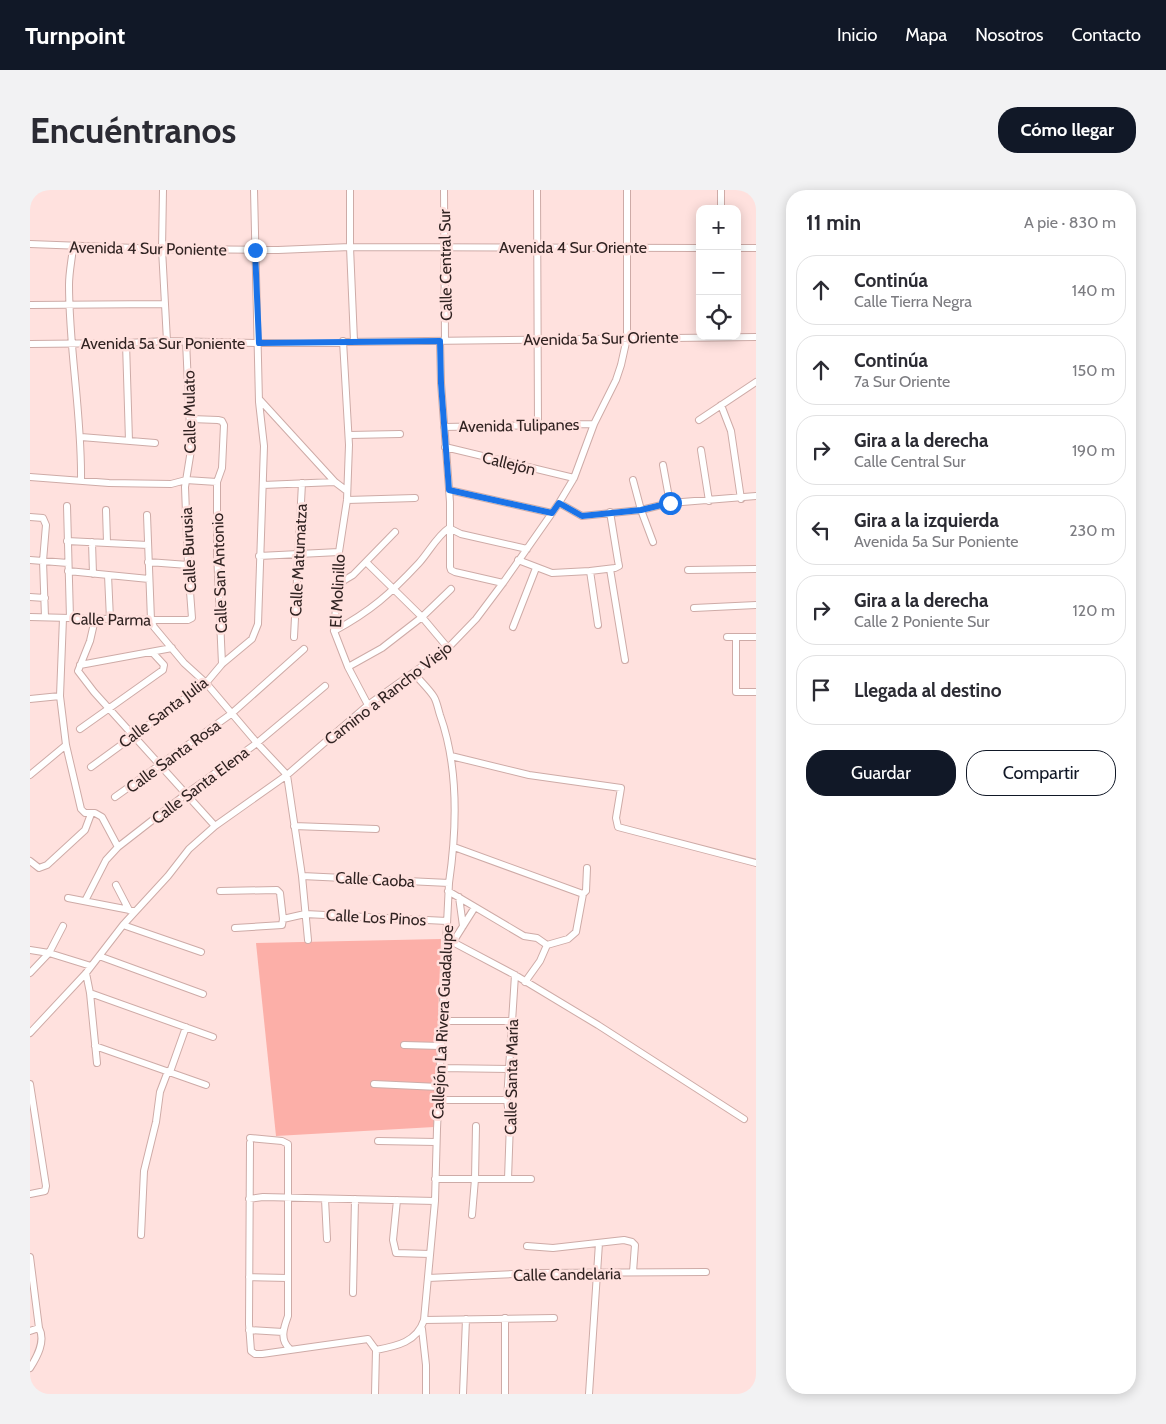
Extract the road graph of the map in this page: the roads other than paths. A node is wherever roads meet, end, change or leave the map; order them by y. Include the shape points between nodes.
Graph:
1 (163, 190) edge
2 (254, 190) edge
3 (350, 190) edge
4 (444, 190) edge
5 (537, 190) edge
6 (627, 190) edge
7 (721, 190) edge
8 (721, 205) edge
9 (30, 244) edge
10 (73, 247) junction
11 (350, 247) junction
12 (446, 247) junction
13 (537, 247) junction
14 (627, 247) junction
15 (696, 248) edge
16 (741, 248) edge
17 (756, 248) edge
18 (162, 249) junction
19 (255, 250) junction
20 (164, 304) junction
21 (30, 305) edge
22 (70, 305) junction
23 (696, 337) edge
24 (741, 337) edge
25 (756, 337) edge
26 (627, 338) junction
27 (538, 339) junction
28 (166, 341) junction
29 (343, 341) junction
30 (354, 341) junction
31 (443, 341) junction
32 (186, 342) junction
33 (72, 343) junction
34 (126, 343) junction
35 (259, 343) junction
36 (30, 344) edge
37 (756, 382) edge
38 (259, 400) junction
39 (721, 405) junction
40 (190, 419) junction
41 (699, 420) dead end
42 (594, 424) junction
43 (538, 425) junction
44 (444, 427) junction
45 (400, 434) dead end
46 (349, 435) junction
47 (80, 437) junction
48 (129, 441) junction
49 (155, 443) dead end
50 (445, 447) junction
51 (701, 450) dead end
52 (663, 465) dead end
53 (30, 477) edge
54 (574, 478) junction
55 (81, 480) junction
56 (632, 480) dead end
57 (186, 481) junction
58 (216, 482) junction
59 (335, 482) junction
60 (302, 483) junction
61 (263, 485) junction
62 (347, 490) junction
63 (449, 490) junction
64 (756, 496) edge
65 (415, 498) dead end
66 (741, 499) junction
67 (347, 500) junction
68 (709, 501) junction
69 (559, 503) junction
70 (670, 503) junction
71 (67, 506) dead end
72 (106, 510) dead end
73 (641, 510) junction
74 (610, 512) junction
75 (552, 513) junction
76 (147, 515) dead end
77 (30, 517) edge
78 (450, 528) junction
79 (395, 532) dead end
80 (68, 542) junction
81 (92, 542) junction
82 (106, 542) junction
83 (653, 542) dead end
84 (148, 545) junction
85 (527, 549) junction
86 (339, 552) junction
87 (298, 554) junction
88 (259, 556) junction
89 (30, 560) edge
90 (518, 560) junction
91 (43, 561) junction
92 (148, 562) junction
93 (366, 562) junction
94 (68, 563) junction
95 (188, 565) junction
96 (536, 568) junction
97 (610, 569) junction
98 (756, 569) edge
99 (688, 570) dead end
100 (68, 571) junction
101 (590, 571) junction
102 (93, 574) junction
103 (108, 575) junction
104 (148, 579) junction
105 (503, 583) junction
106 (338, 584) junction
107 (451, 589) dead end
108 (394, 590) junction
109 (30, 597) edge
110 (45, 598) junction
111 (756, 605) edge
112 (694, 608) dead end
113 (30, 617) edge
114 (45, 617) junction
115 (422, 617) junction
116 (66, 618) junction
117 (192, 618) joint
118 (95, 619) junction
119 (110, 619) junction
120 (151, 620) junction
121 (598, 625) dead end
122 (513, 627) dead end
123 (334, 631) junction
124 (727, 637) dead end
125 (736, 637) junction
126 (294, 638) dead end
127 (756, 638) edge
128 (172, 648) junction
129 (448, 648) junction
130 (304, 649) dead end
131 (152, 652) junction
132 (625, 660) dead end
133 (222, 664) junction
134 (80, 665) junction
135 (348, 667) junction
136 (414, 673) junction
137 (206, 683) junction
138 (326, 686) dead end
139 (756, 692) edge
140 (60, 696) junction
141 (30, 699) edge
142 (368, 705) junction
143 (109, 708) junction
144 (231, 714) junction
145 (80, 729) dead end
146 (133, 735) junction
147 (257, 743) junction
148 (66, 744) junction
149 (451, 756) junction
150 (160, 766) junction
151 (91, 767) dead end
152 (30, 775) edge
153 (287, 775) junction
154 (186, 794) junction
155 (115, 798) dead end
156 (91, 814) junction
157 (215, 826) junction
158 (294, 826) junction
159 (376, 829) dead end
160 (118, 847) junction
161 (454, 848) junction
162 (30, 861) edge
163 (756, 863) edge
164 (587, 868) dead end
165 (302, 876) junction
166 (448, 883) junction
167 (116, 885) dead end
168 (220, 891) dead end
169 (448, 891) junction
170 (582, 894) junction
171 (459, 897) junction
172 (68, 898) dead end
173 (85, 901) junction
174 (475, 907) junction
175 (132, 911) junction
176 (305, 914) junction
177 (283, 919) junction
178 (448, 921) junction
179 (123, 925) junction
180 (63, 926) dead end
181 (463, 926) junction
182 (235, 928) dead end
183 (308, 940) dead end
184 (450, 940) junction
185 (547, 945) junction
186 (30, 950) edge
187 (201, 952) dead end
188 (49, 953) junction
189 (99, 956) junction
190 (91, 966) junction
191 (30, 973) edge
192 (86, 973) junction
193 (514, 975) junction
194 (525, 982) junction
195 (90, 993) junction
196 (203, 994) dead end
197 (442, 1020) junction
198 (511, 1021) junction
199 (186, 1027) junction
200 (30, 1033) edge
201 (213, 1037) dead end
202 (404, 1045) dead end
203 (95, 1046) junction
204 (441, 1046) junction
205 (96, 1063) dead end
206 (440, 1068) junction
207 (509, 1069) junction
208 (169, 1072) junction
209 (30, 1084) edge
210 (374, 1084) dead end
211 (206, 1085) dead end
212 (439, 1087) junction
213 (438, 1100) junction
214 (507, 1100) junction
215 (744, 1120) dead end
216 (476, 1126) dead end
217 (378, 1141) dead end
218 (436, 1142) junction
219 (475, 1179) junction
220 (508, 1179) junction
221 (531, 1179) dead end
222 (436, 1180) junction
223 (30, 1194) edge
224 (263, 1197) junction
225 (250, 1198) junction
226 (287, 1198) junction
227 (326, 1199) junction
228 (355, 1199) junction
229 (397, 1200) junction
230 (435, 1201) junction
231 (249, 1213) junction
232 (472, 1216) dead end
233 (141, 1235) dead end
234 (327, 1240) dead end
235 (599, 1244) junction
236 (527, 1246) dead end
237 (430, 1254) junction
238 (30, 1257) edge
239 (633, 1272) junction
240 (706, 1272) dead end
241 (597, 1273) junction
242 (249, 1277) junction
243 (288, 1278) junction
244 (428, 1278) junction
245 (33, 1291) edge
246 (352, 1293) dead end
247 (505, 1318) junction
248 (554, 1318) dead end
249 (466, 1319) junction
250 (424, 1320) junction
251 (40, 1328) junction
252 (422, 1329) junction
253 (249, 1330) junction
254 (30, 1331) edge
255 (283, 1332) junction
256 (290, 1350) junction
257 (376, 1350) junction
258 (30, 1368) edge
259 (375, 1394) edge
260 (426, 1394) edge
261 (463, 1394) edge
262 (505, 1394) edge
263 (589, 1394) edge

1 - 18 street
2 - 19 street, Calle Santa Julia
3 - 11 street
4 - 12 street, Calle Central Sur
5 - 13 street
6 - 14 street, Camino a Rancho Viejo
7 - 8 street
9 - 10 street, Avenida 4 Sur Poniente
10 - 18 street, Avenida 4 Sur Poniente
10 - 22 street
11 - 12 street, Avenida 4 Sur Poniente
11 - 19 street, Avenida 4 Sur Poniente
11 - 30 street
12 - 13 street, Avenida 4 Sur Oriente
12 - 31 street, Calle Central Sur
13 - 14 street, Avenida 4 Sur Oriente
13 - 27 street
14 - 15 street, Avenida 4 Sur Oriente
14 - 26 street, Camino a Rancho Viejo
16 - 17 street
18 - 19 street, Avenida 4 Sur Poniente
18 - 20 street
19 - 35 street, Calle Santa Julia
20 - 22 street
20 - 28 street
21 - 22 street
22 - 33 street
23 - 26 street, Avenida 5a Sur Oriente
24 - 25 street, Avenida 5a Sur Oriente
26 - 27 street, Avenida 5a Sur Oriente
26 - 42 street, Camino a Rancho Viejo via 616,380
27 - 31 street, Avenida 5a Sur Oriente
27 - 43 street
28 - 32 street, Avenida 5a Sur Poniente
28 - 34 street, Avenida 5a Sur Poniente
29 - 30 street, Avenida 5a Sur Poniente
29 - 35 street, Avenida 5a Sur Poniente
29 - 46 street, El Molinillo
30 - 31 street, Avenida 5a Sur Poniente
31 - 44 street, Calle Central Sur
32 - 35 street, Avenida 5a Sur Poniente
32 - 40 street, Calle Mulato
33 - 34 street, Avenida 5a Sur Poniente
33 - 36 street, Avenida 5a Sur Poniente
33 - 47 street
34 - 48 street
35 - 38 street, Calle Santa Julia
37 - 39 street
38 - 59 street
38 - 61 street, Calle Santa Julia via 264,446
39 - 41 street
39 - 66 street via 731,431
40 - 57 street, Calle Mulato via 191,450
40 - 58 street, Calle San Antonio via 222,421 224,425 222,468
42 - 43 street, Avenida Tulipanes
42 - 54 street, Camino a Rancho Viejo
43 - 44 street, Avenida Tulipanes
44 - 50 street, Calle Central Sur
45 - 46 street
46 - 62 street, El Molinillo
47 - 48 street
47 - 55 street
48 - 49 street
50 - 54 street, Callejón
50 - 63 street, Calle Central Sur
51 - 68 street
52 - 70 street
53 - 55 street
54 - 69 street, Camino a Rancho Viejo
55 - 57 street via 155,484
56 - 73 street
57 - 58 street
57 - 95 street, Calle Burusia
58 - 133 street, Calle San Antonio
59 - 60 street
59 - 62 street
60 - 61 street
60 - 87 street, Calle Matumatza
61 - 88 street, Calle Santa Julia
62 - 67 street, El Molinillo
63 - 75 street
63 - 78 street, Calle Central Sur
64 - 66 street
65 - 67 street
66 - 68 street
67 - 86 street, El Molinillo
68 - 70 street
69 - 74 street via 582,516
69 - 75 street, Camino a Rancho Viejo
70 - 73 street
71 - 80 street
72 - 82 street
73 - 74 street
73 - 83 street
74 - 97 street via 619,566
75 - 85 street, Camino a Rancho Viejo
76 - 84 street
77 - 91 street via 45,521
78 - 85 street via 461,534
78 - 105 street, Calle Central Sur via 451,570
78 - 108 street via 441,534 428,554
79 - 93 street
80 - 81 street
80 - 94 street
81 - 82 street
81 - 102 street
82 - 84 street
84 - 92 street
85 - 90 street, Camino a Rancho Viejo
86 - 87 street
86 - 106 street, El Molinillo
87 - 88 street
87 - 126 street, Calle Matumatza
88 - 133 street, Calle Santa Julia via 258,624 255,633
89 - 91 street
90 - 96 street
90 - 105 street, Camino a Rancho Viejo
91 - 94 street
91 - 110 street
92 - 95 street
92 - 104 street
93 - 106 street
93 - 108 street
94 - 100 street
95 - 117 street, Calle Burusia
96 - 101 street via 552,573
96 - 122 street
97 - 101 street
97 - 132 street
98 - 99 street
100 - 102 street
100 - 116 street
101 - 121 street
102 - 103 street
103 - 104 street
103 - 119 street
104 - 120 street
105 - 129 street, Camino a Rancho Viejo via 476,619
106 - 123 street, El Molinillo
107 - 115 street
108 - 115 street
108 - 123 street via 358,618
109 - 110 street
110 - 114 street
111 - 112 street
113 - 114 street, Calle Parma
114 - 116 street, Calle Parma
115 - 129 street
115 - 135 street via 382,648
116 - 118 street, Calle Parma
116 - 140 street
117 - 120 street, Calle Parma
118 - 119 street, Calle Parma
118 - 134 street
119 - 120 street, Calle Parma
120 - 128 street
123 - 135 street, El Molinillo
124 - 125 street
125 - 127 street
125 - 139 street via 736,692
128 - 131 street
128 - 137 street
129 - 136 street, Camino a Rancho Viejo
130 - 144 street, Calle Santa Rosa
131 - 134 street
131 - 143 street via 165,668
133 - 137 street, Calle Santa Julia
134 - 143 street via 80,674
135 - 142 street, El Molinillo
136 - 142 street, Camino a Rancho Viejo
136 - 149 street, Callejón La Rivera Guadalupe via 434,697
137 - 144 street
137 - 146 street, Calle Santa Julia
138 - 147 street, Calle Santa Elena
140 - 141 street
140 - 148 street
142 - 153 street, Camino a Rancho Viejo
143 - 145 street
143 - 146 street
144 - 147 street
144 - 150 street, Calle Santa Rosa
146 - 150 street
146 - 151 street, Calle Santa Julia
147 - 153 street
147 - 154 street, Calle Santa Elena
148 - 152 street
148 - 156 street via 81,809
149 - 161 street, Callejón La Rivera Guadalupe
149 - 163 street via 529,774 621,788 616,818 618,826
150 - 154 street
150 - 155 street, Calle Santa Rosa
153 - 157 street, Camino a Rancho Viejo
153 - 158 street
154 - 157 street
154 - 160 street, Calle Santa Elena
156 - 160 street via 102,817
156 - 162 street via 85,830 47,865 39,868
157 - 175 street, Camino a Rancho Viejo via 189,849 168,876
158 - 159 street
158 - 165 street
160 - 173 street, Calle Santa Elena via 106,860
161 - 166 street, Callejón La Rivera Guadalupe
161 - 170 street
164 - 170 street via 586,892
165 - 166 street, Calle Caoba
165 - 176 street
166 - 169 street, Callejón La Rivera Guadalupe
167 - 175 street
168 - 177 street via 277,890 280,892
169 - 171 street
169 - 178 street, Callejón La Rivera Guadalupe
170 - 185 street via 576,932 568,939
171 - 174 street
171 - 181 street
172 - 173 street
173 - 175 street
174 - 181 street
174 - 185 street via 524,936 537,938
175 - 179 street, Camino a Rancho Viejo
176 - 177 street, Calle Los Pinos
176 - 178 street, Calle Los Pinos
176 - 183 street
177 - 182 street, Calle Los Pinos via 278,927
178 - 184 street, Callejón La Rivera Guadalupe
179 - 187 street
179 - 189 street, Camino a Rancho Viejo
180 - 188 street
181 - 184 street
184 - 193 street
184 - 197 street, Callejón La Rivera Guadalupe
185 - 194 street
186 - 188 street
188 - 190 street
188 - 191 street
189 - 190 street, Camino a Rancho Viejo
189 - 196 street
190 - 192 street, Camino a Rancho Viejo
192 - 195 street
192 - 200 street, Camino a Rancho Viejo
193 - 194 street
193 - 198 street, Calle Santa María
194 - 215 street via 598,1025
195 - 199 street
195 - 203 street
197 - 198 street
197 - 204 street, Callejón La Rivera Guadalupe
198 - 207 street, Calle Santa María
199 - 201 street
199 - 208 street
202 - 204 street
203 - 205 street
203 - 208 street
204 - 206 street, Callejón La Rivera Guadalupe
206 - 207 street
206 - 212 street, Callejón La Rivera Guadalupe
207 - 214 street, Calle Santa María
208 - 211 street
208 - 233 street via 160,1092 144,1171
209 - 223 street via 46,1186 45,1191
210 - 212 street
212 - 213 street, Callejón La Rivera Guadalupe
213 - 214 street
213 - 218 street, Callejón La Rivera Guadalupe
214 - 220 street, Calle Santa María via 510,1122
216 - 219 street
217 - 218 street
218 - 222 street, Callejón La Rivera Guadalupe
219 - 220 street
219 - 222 street
219 - 232 street
220 - 221 street
222 - 230 street, Callejón La Rivera Guadalupe
224 - 225 street
224 - 226 street
224 - 231 street via 252,1201
225 - 226 street via 250,1140 288,1144
225 - 231 street
226 - 227 street
226 - 243 street
227 - 228 street
227 - 234 street
228 - 229 street
228 - 246 street
229 - 230 street
229 - 237 street via 393,1240 396,1253
230 - 237 street, Callejón La Rivera Guadalupe
231 - 242 street
235 - 236 street via 553,1248
235 - 239 street via 632,1242 635,1246
235 - 241 street
237 - 244 street, Callejón La Rivera Guadalupe
238 - 245 street
239 - 240 street, Calle Candelaria
239 - 241 street, Calle Candelaria
241 - 244 street, Calle Candelaria
241 - 263 street
242 - 243 street
242 - 253 street
243 - 255 street via 288,1316
244 - 250 street, Callejón La Rivera Guadalupe
245 - 251 street
247 - 248 street
247 - 249 street
247 - 262 street
249 - 250 street
249 - 261 street
250 - 252 street, Callejón La Rivera Guadalupe
251 - 254 street
251 - 258 street via 41,1344
252 - 257 street via 412,1339 397,1346
252 - 260 street, Callejón La Rivera Guadalupe
253 - 255 street
253 - 256 street via 250,1351 255,1354
255 - 256 street
256 - 257 street via 368,1339
257 - 259 street

